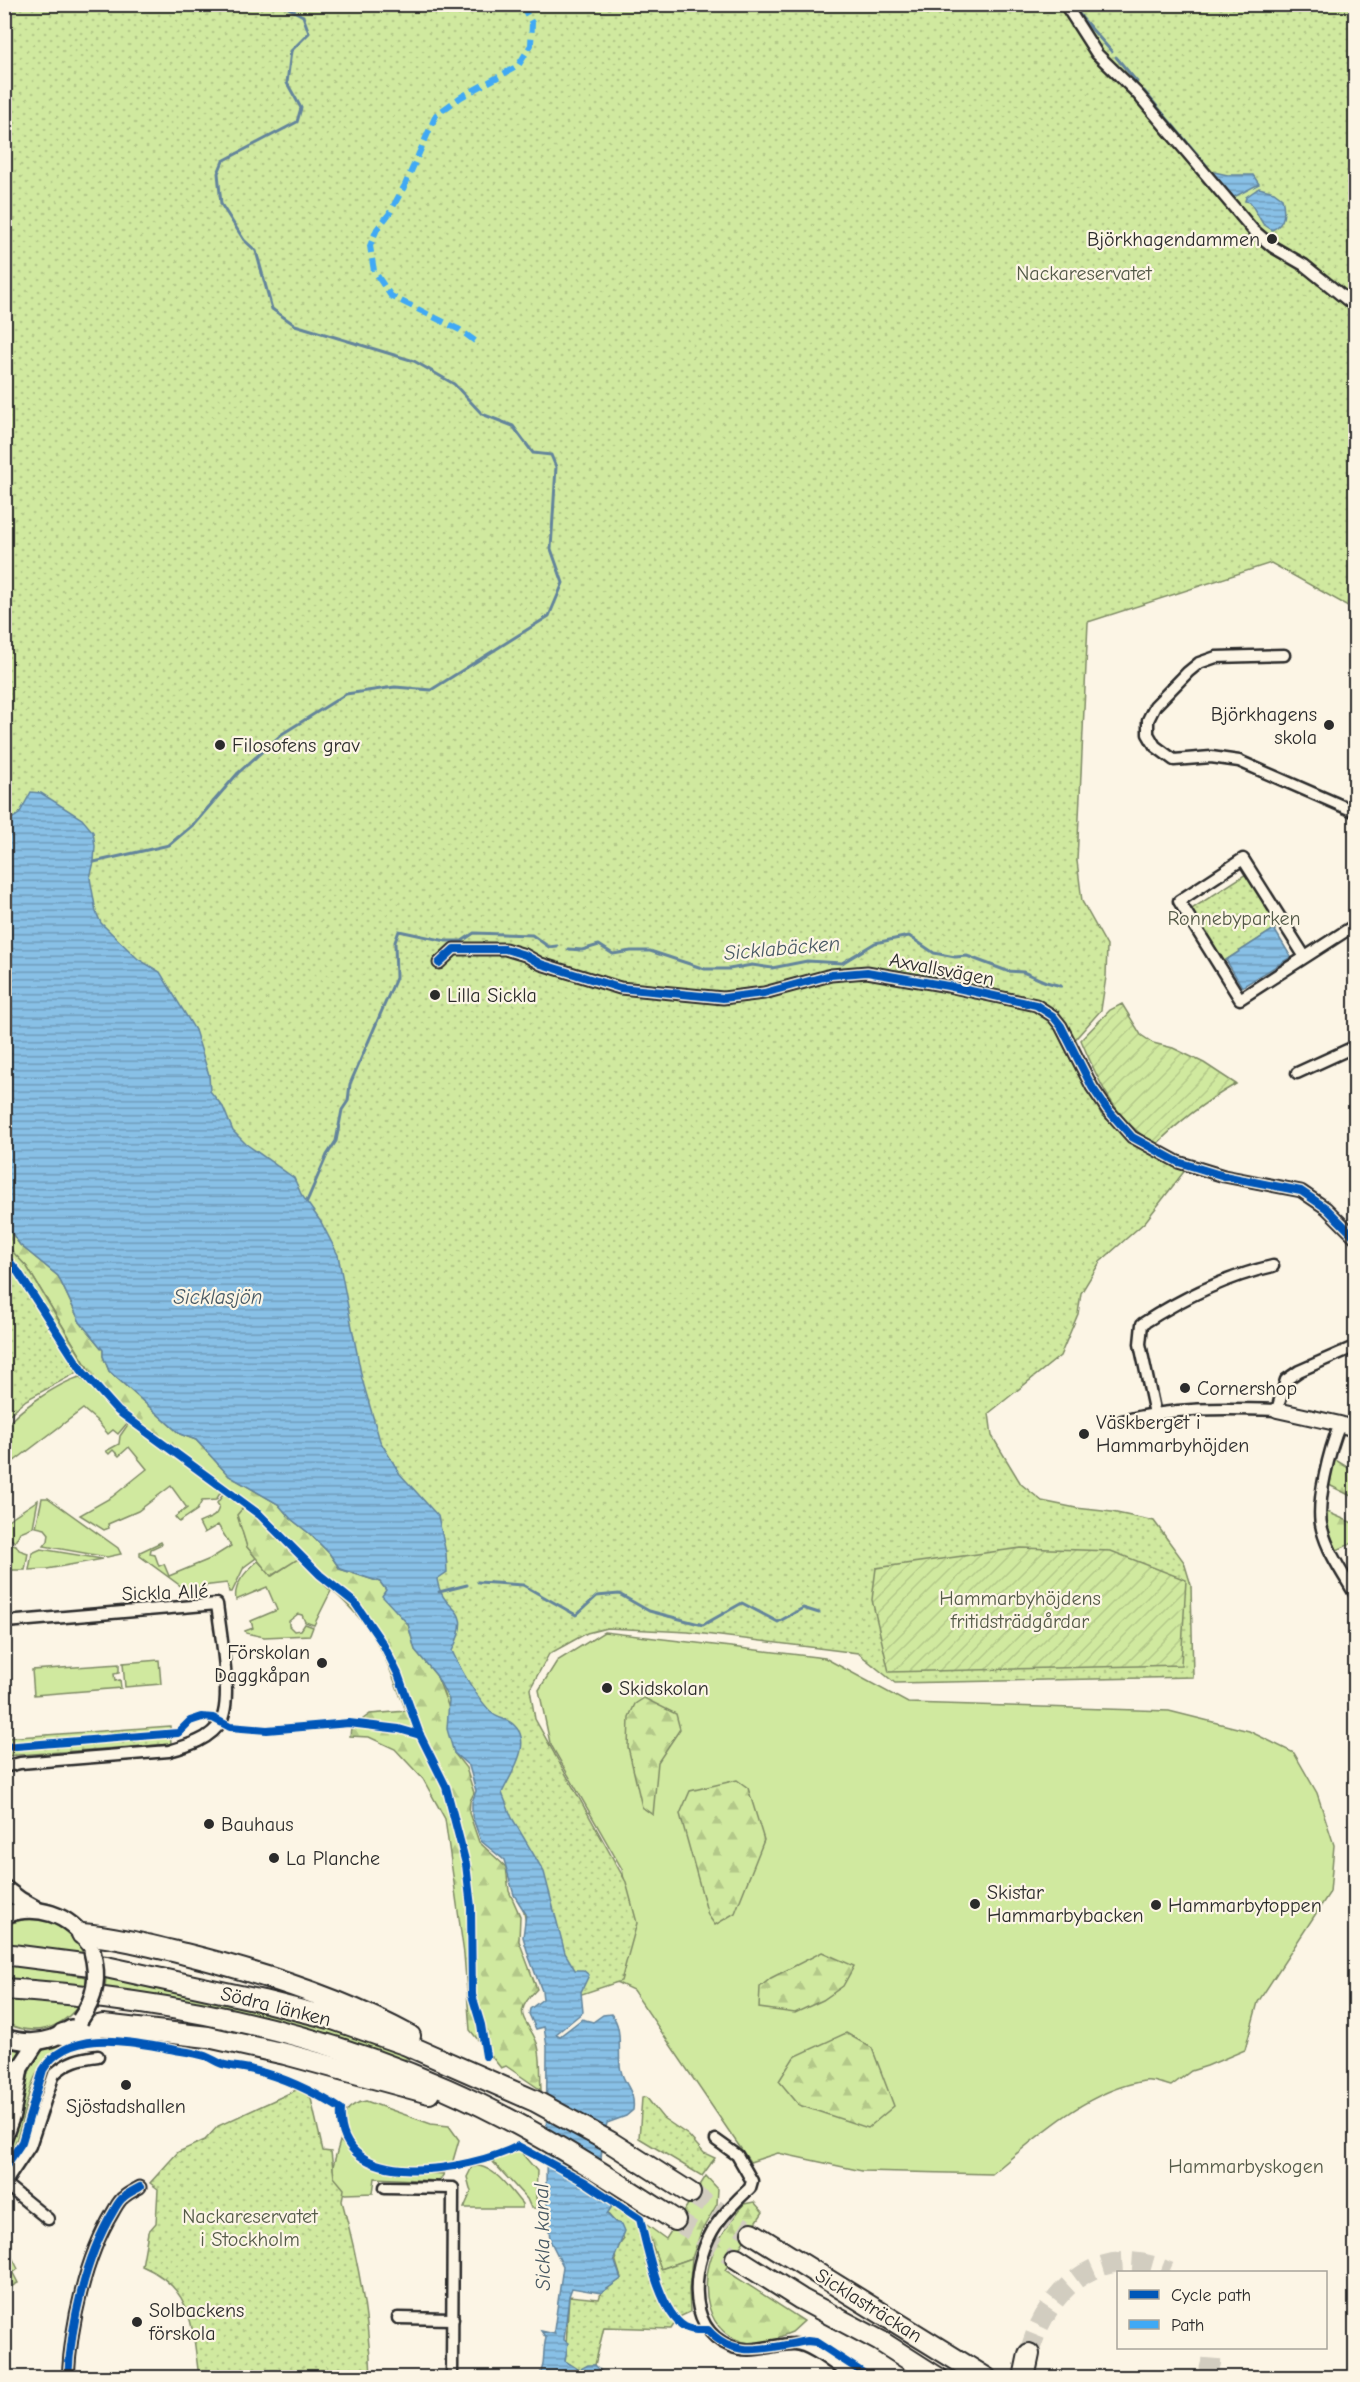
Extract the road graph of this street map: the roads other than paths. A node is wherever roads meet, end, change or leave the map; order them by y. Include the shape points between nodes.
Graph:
1 (1065, 4) edge
2 (1356, 307) edge
3 (1284, 655) dead end
4 (1356, 812) edge
5 (1356, 924) edge
6 (1305, 957) junction
7 (439, 963) dead end
8 (1356, 1046) edge
9 (1297, 1072) dead end
10 (1356, 1238) edge
11 (1273, 1266) dead end
12 (1356, 1346) edge
13 (1277, 1410) junction
14 (1155, 1414) junction
15 (1122, 1421) dead end
16 (1340, 1424) junction
17 (1356, 1430) edge
18 (1356, 1596) edge
19 (6, 1622) edge
20 (4, 1760) edge
21 (20, 1763) junction
22 (4, 1767) edge
23 (4, 1888) edge
24 (36, 1909) junction
25 (4, 1915) edge
26 (82, 1934) junction
27 (4, 1954) edge
28 (4, 1989) edge
29 (63, 2034) junction
30 (4, 2037) edge
31 (37, 2042) junction
32 (98, 2056) dead end
33 (498, 2084) junction
34 (530, 2132) junction
35 (4, 2137) edge
36 (716, 2140) dead end
37 (5, 2185) edge
38 (140, 2187) dead end
39 (385, 2187) dead end
40 (690, 2193) tunnel mouth
41 (48, 2219) dead end
42 (675, 2220) tunnel mouth
43 (752, 2233) tunnel mouth
44 (736, 2258) tunnel mouth
45 (801, 2299) junction
46 (399, 2318) dead end
47 (453, 2319) junction
48 (939, 2349) junction
49 (1029, 2354) tunnel mouth
50 (68, 2378) edge
51 (452, 2378) edge
52 (853, 2378) edge
53 (912, 2378) edge
54 (938, 2378) edge
55 (986, 2378) edge
56 (1002, 2378) edge
57 (1024, 2378) edge

1 - 2 street via 1097,54 1136,92 1253,230
3 - 4 street via 1216,657 1199,663 1155,706 1148,720 1148,734 1155,746 1174,760 1239,760
5 - 6 street
6 - 6 street via 1243,859 1179,901 1240,999
7 - 10 street, Axvallsvägen via 454,949 505,949 620,988 723,998 867,972 1036,1005 1061,1026 1092,1087 1132,1137 1178,1162 1224,1176 1301,1191
8 - 9 street
11 - 14 street via 1199,1294 1142,1324 1140,1344
12 - 13 street via 1286,1380
13 - 14 street via 1217,1408
13 - 16 street
14 - 15 street
16 - 17 street
16 - 18 street via 1331,1446 1320,1510 1321,1528
19 - 21 street, Sickla Allé via 217,1604 226,1688 221,1722 187,1746 169,1751
20 - 21 street, Sickla Allé
21 - 22 street, Sickla Allé
23 - 24 main road
24 - 25 main road
24 - 26 main road via 62,1917
26 - 29 main road, bridge via 97,1969 96,1987 91,2005
26 - 33 highway via 116,1937 241,1968 307,1991 385,2022
27 - 33 highway, Södra länken via 106,1967 263,2001 407,2045
28 - 34 highway, Södra länken via 132,2001 336,2046 447,2089
29 - 31 main road
29 - 34 highway via 103,2025 219,2040 425,2092
30 - 31 main road
31 - 35 main road via 20,2068
32 - 37 street via 75,2059 54,2074 30,2146
33 - 40 highway, Södra länken via 610,2142
34 - 42 highway
36 - 52 street via 737,2155 752,2181 716,2225 700,2261 699,2311 708,2330 717,2341 748,2351 795,2343 812,2349
37 - 41 street
38 - 50 street via 123,2197 105,2226 78,2310
39 - 47 street via 453,2188
43 - 48 highway, Sicklasträckan
44 - 45 highway, Sicklasträckan
45 - 53 highway
45 - 54 highway, Sicklasträckan via 880,2341
46 - 47 street
47 - 51 street
48 - 55 highway, Sicklasträckan
48 - 56 highway via 972,2360
49 - 57 highway

